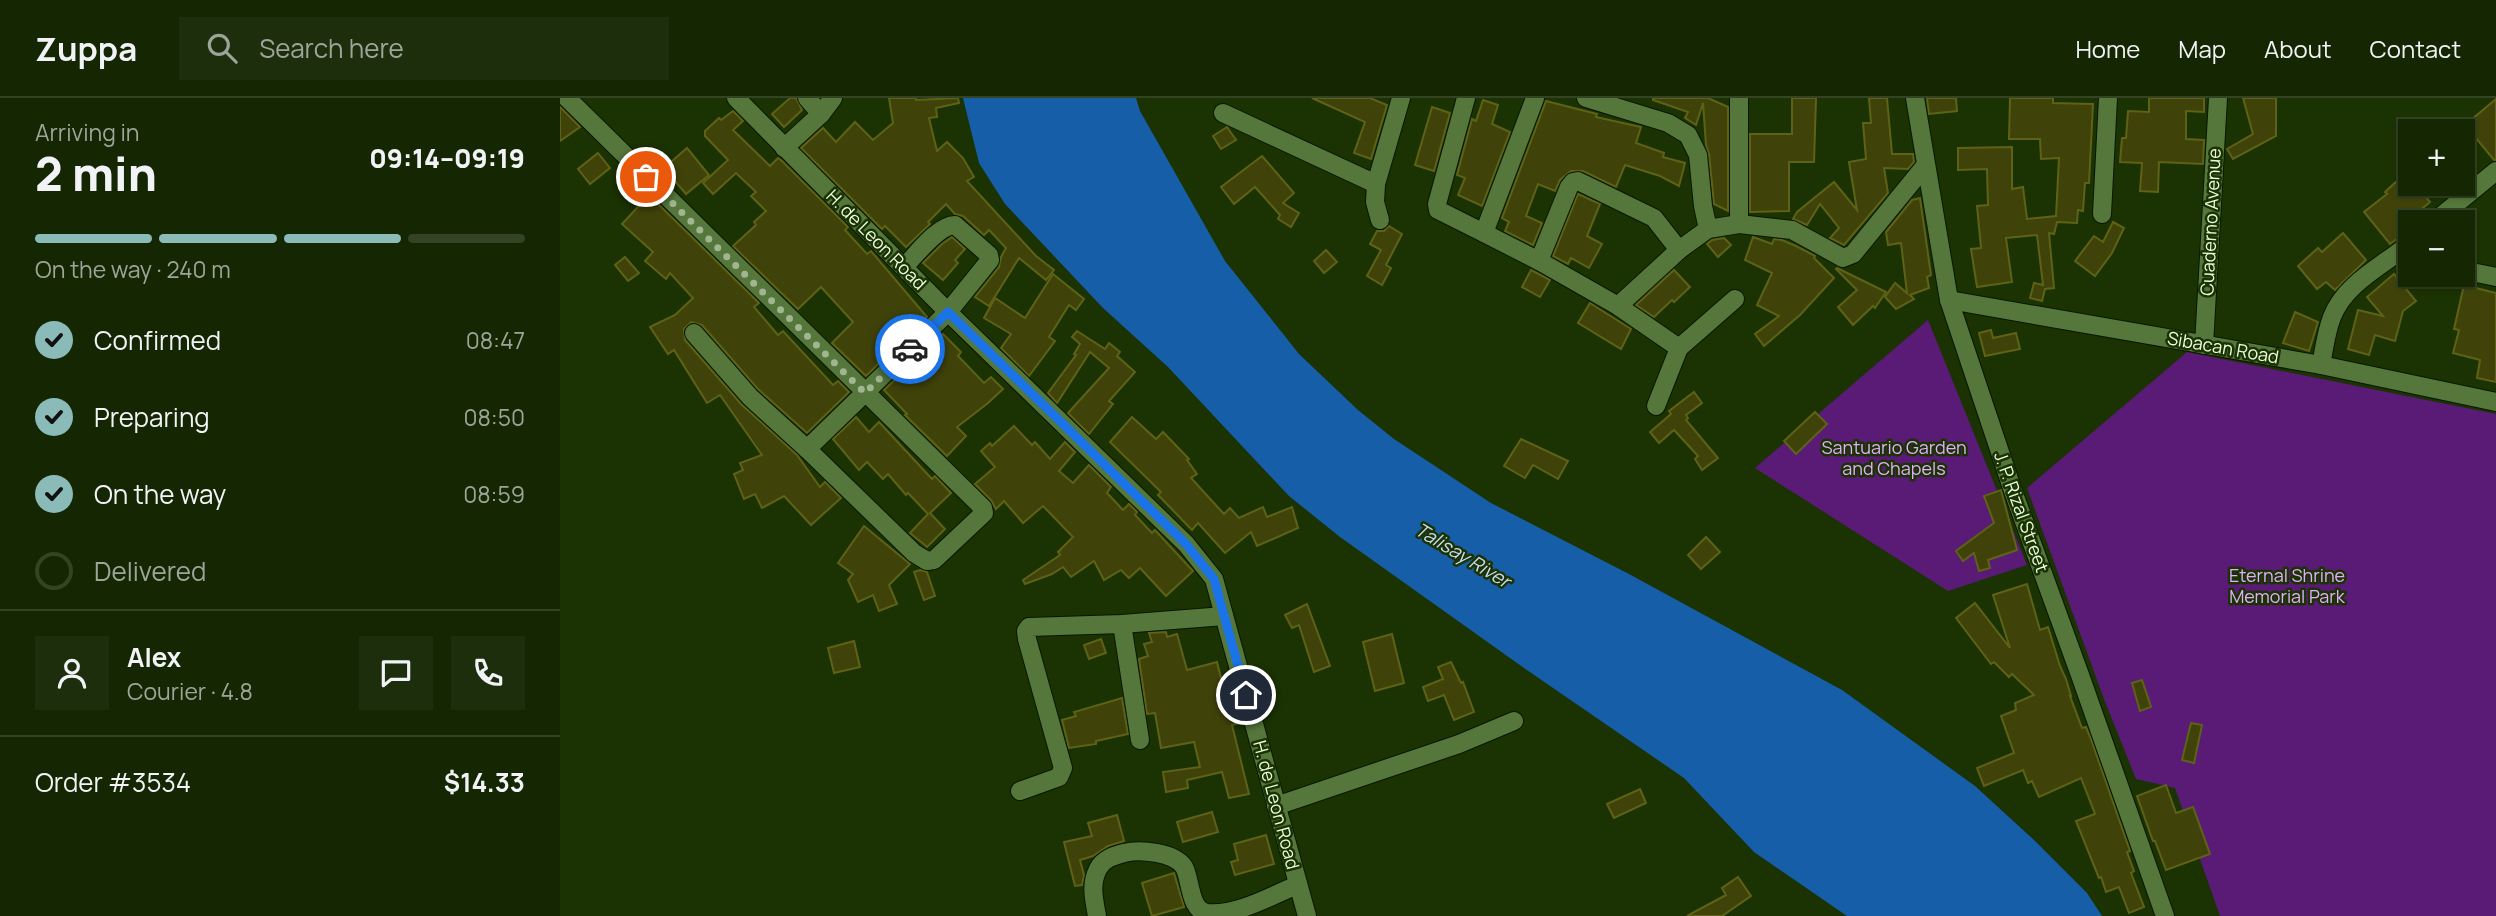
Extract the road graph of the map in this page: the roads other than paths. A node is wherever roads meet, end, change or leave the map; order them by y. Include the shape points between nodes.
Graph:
1 (567, 98) edge
2 (736, 98) edge
3 (807, 98) edge
4 (833, 98) edge
5 (1466, 98) edge
6 (1535, 98) edge
7 (1586, 98) edge
8 (1739, 98) edge
9 (1915, 98) edge
10 (2108, 98) edge
11 (2218, 98) edge
12 (1394, 100) edge
13 (1223, 113) dead end
14 (821, 114) junction
15 (784, 148) junction
16 (1925, 166) junction
17 (2496, 171) edge
18 (1376, 184) junction
19 (2449, 210) edge
20 (2102, 214) dead end
21 (1380, 220) dead end
22 (1739, 224) junction
23 (1708, 229) junction
24 (1484, 233) junction
25 (1678, 250) junction
26 (2398, 259) edge
27 (1538, 261) junction
28 (904, 267) junction
29 (2475, 273) edge
30 (2496, 277) edge
31 (1735, 299) dead end
32 (1949, 300) junction
33 (1618, 306) junction
34 (948, 312) junction
35 (694, 333) dead end
36 (2204, 345) junction
37 (1679, 348) junction
38 (2321, 365) junction
39 (865, 393) junction
40 (2496, 402) edge
41 (1656, 406) dead end
42 (807, 449) junction
43 (1224, 616) junction
44 (1122, 624) junction
45 (1514, 721) dead end
46 (1140, 740) dead end
47 (1020, 791) dead end
48 (1276, 806) junction
49 (1297, 885) junction
50 (1207, 915) edge
51 (1097, 916) edge
52 (1307, 916) edge
53 (2165, 916) edge

1 - 39 street
2 - 15 street, H. de Leon Road
3 - 14 street
4 - 14 street
5 - 24 street via 1437,204 1438,210
6 - 24 street
7 - 23 street via 1668,123 1688,135 1698,155
8 - 22 street
9 - 16 street, J. P. Rizal Street
10 - 20 street
11 - 36 street, Cuaderno Avenue
12 - 18 street
13 - 18 street
14 - 15 street
15 - 28 street, H. de Leon Road
16 - 22 street via 1848,258 1792,230
16 - 32 street, J. P. Rizal Street
17 - 19 street
18 - 21 street
22 - 23 street
23 - 25 street
24 - 27 street
25 - 27 street via 1654,218 1578,181 1573,182
25 - 33 street
26 - 38 street via 2354,285 2340,300 2331,318
27 - 33 street
28 - 34 street, H. de Leon Road
28 - 34 street via 949,225 955,225 989,255 988,265
29 - 30 street
31 - 37 street
32 - 36 street, Sibacan Road
32 - 53 street, J. P. Rizal Street via 2012,491
33 - 37 street
34 - 39 street
34 - 43 street, H. de Leon Road via 1186,544 1214,579
35 - 42 street via 750,397
36 - 38 street, Sibacan Road
37 - 41 street
38 - 40 street, Sibacan Road
39 - 42 street
39 - 42 street via 985,510 976,523 934,560 923,560
43 - 44 street
43 - 48 street, H. de Leon Road
44 - 46 street
44 - 47 street via 1037,626 1026,631 1063,768 1059,777
45 - 48 street
48 - 49 street, H. de Leon Road
49 - 50 street via 1240,909
49 - 52 street, H. de Leon Road
50 - 51 street via 1196,905 1184,867 1177,861 1130,852 1100,864 1092,889

